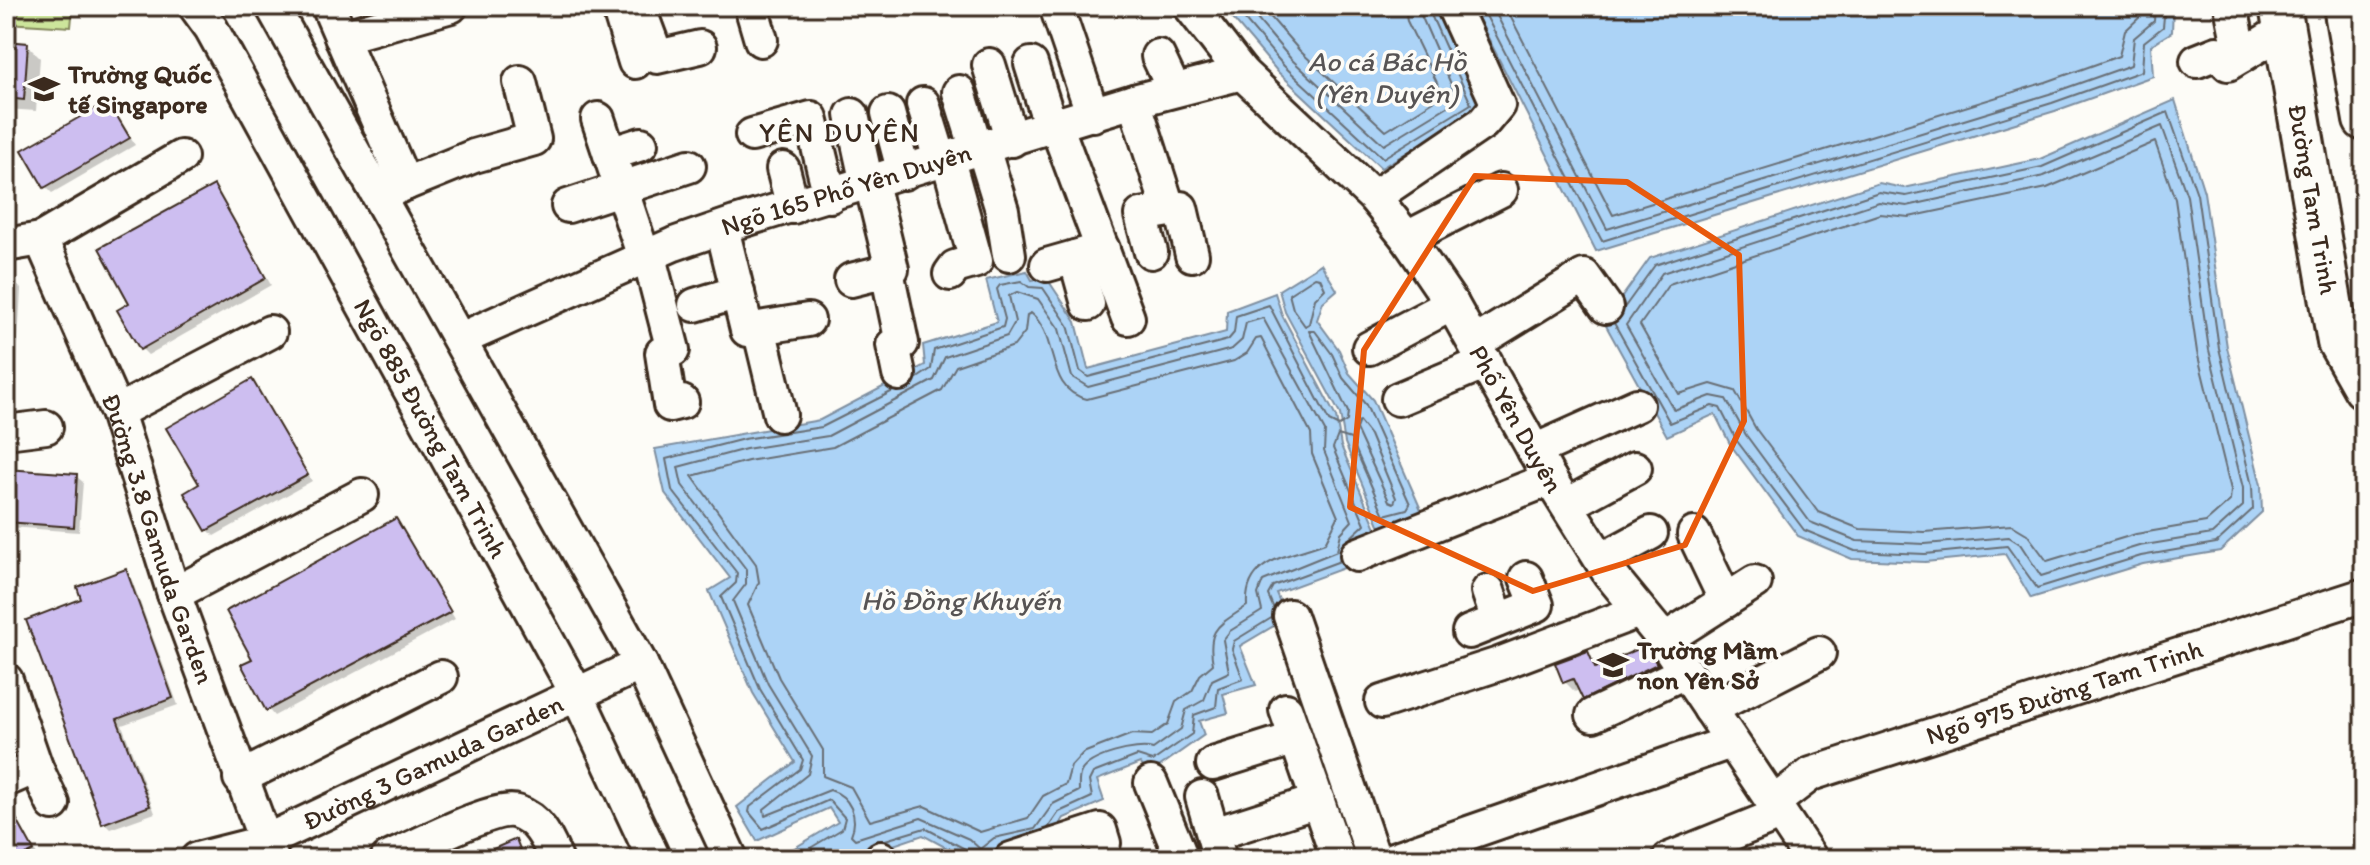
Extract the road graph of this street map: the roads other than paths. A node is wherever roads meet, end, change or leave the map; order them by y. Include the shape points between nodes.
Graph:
1 (195, 6) edge
2 (272, 6) edge
3 (328, 6) edge
4 (451, 6) edge
5 (751, 6) edge
6 (1190, 6) edge
7 (1453, 6) edge
8 (2231, 6) edge
9 (2344, 6) edge
10 (638, 8) edge
11 (1058, 12) dead end
12 (2282, 18) edge
13 (341, 37) junction
14 (761, 40) dead end
15 (700, 47) dead end
16 (1158, 56) dead end
17 (2241, 56) junction
18 (2197, 61) dead end
19 (635, 62) dead end
20 (1031, 64) dead end
21 (989, 65) dead end
22 (1242, 73) junction
23 (520, 82) dead end
24 (1174, 90) junction
25 (959, 92) dead end
26 (1134, 101) junction
27 (923, 104) dead end
28 (888, 113) dead end
29 (852, 115) dead end
30 (1093, 115) junction
31 (598, 119) dead end
32 (2364, 120) edge
33 (1054, 126) junction
34 (752, 135) dead end
35 (641, 144) dead end
36 (972, 152) junction
37 (181, 157) dead end
38 (689, 166) dead end
39 (607, 167) junction
40 (783, 169) dead end
41 (904, 173) junction
42 (869, 184) junction
43 (392, 190) junction
44 (1501, 190) dead end
45 (830, 196) junction
46 (1374, 197) junction
47 (568, 206) dead end
48 (793, 207) junction
49 (1169, 210) junction
50 (722, 228) junction
51 (1407, 238) junction
52 (41, 239) junction
53 (6, 245) edge
54 (1151, 252) dead end
55 (954, 254) dead end
56 (1009, 255) dead end
57 (1192, 255) dead end
58 (1075, 257) junction
59 (647, 258) junction
60 (887, 271) junction
61 (851, 280) dead end
62 (738, 292) junction
63 (1088, 304) dead end
64 (1452, 304) junction
65 (695, 305) dead end
66 (1606, 307) dead end
67 (1128, 318) dead end
68 (808, 320) dead end
69 (759, 328) junction
70 (270, 332) dead end
71 (461, 339) junction
72 (1369, 348) dead end
73 (1481, 352) junction
74 (899, 374) dead end
75 (2364, 388) edge
76 (1398, 399) dead end
77 (682, 402) dead end
78 (1637, 405) dead end
79 (117, 412) junction
80 (780, 415) dead end
81 (46, 427) dead end
82 (6, 432) edge
83 (1534, 451) junction
84 (1635, 468) dead end
85 (1558, 492) junction
86 (362, 495) dead end
87 (1651, 533) dead end
88 (1694, 534) dead end
89 (1357, 555) dead end
90 (1601, 560) junction
91 (1526, 578) dead end
92 (1755, 582) dead end
93 (174, 594) junction
94 (2364, 595) edge
95 (1726, 601) junction
96 (1639, 611) junction
97 (1290, 616) dead end
98 (1664, 640) junction
99 (1531, 652) junction
100 (1819, 653) dead end
101 (641, 664) junction
102 (1685, 672) junction
103 (441, 677) dead end
104 (6, 680) edge
105 (577, 694) junction
106 (1382, 702) dead end
107 (1710, 709) junction
108 (1593, 715) dead end
109 (1731, 742) junction
110 (1213, 764) dead end
111 (36, 767) junction
112 (240, 778) junction
113 (6, 780) edge
114 (1151, 783) dead end
115 (1202, 797) dead end
116 (1318, 801) junction
117 (53, 804) dead end
118 (1776, 808) junction
119 (1104, 843) dead end
120 (1225, 844) edge
121 (268, 850) edge
122 (197, 859) edge
123 (387, 859) edge
124 (556, 859) edge
125 (654, 859) edge
126 (731, 859) edge
127 (1011, 859) edge
128 (1182, 859) edge
129 (1338, 859) edge
130 (1374, 859) edge
131 (1393, 859) edge
132 (1669, 859) edge
133 (1811, 859) edge

1 - 105 street, Ngõ 885 Đường Tam Trinh
2 - 43 street
3 - 13 street
4 - 13 street
5 - 14 street
6 - 22 street, Phố Yên Duyên
7 - 46 street via 1498,105 1483,123
8 - 17 street
9 - 32 main road
10 - 15 street via 657,57
10 - 19 street via 620,17
11 - 30 street
12 - 17 street
12 - 75 main road, Đường Tam Trinh via 2338,342
13 - 43 street
16 - 24 street
17 - 18 street via 2228,64 2217,53
20 - 33 street
21 - 36 street
22 - 24 street, Ngõ 165 Phố Yên Duyên
22 - 46 street, Phố Yên Duyên
23 - 43 street via 534,139 474,156
24 - 26 street, Ngõ 165 Phố Yên Duyên
25 - 36 street
26 - 30 street, Ngõ 165 Phố Yên Duyên
26 - 49 street via 1145,172
27 - 36 street
28 - 41 street
29 - 42 street
30 - 33 street, Ngõ 165 Phố Yên Duyên
31 - 39 street
33 - 36 street, Ngõ 165 Phố Yên Duyên
33 - 58 street
34 - 45 street via 811,118
35 - 39 street
36 - 41 street, Ngõ 165 Phố Yên Duyên
36 - 55 street
36 - 56 street via 1002,210
37 - 52 street
38 - 39 street
39 - 47 street
39 - 59 street
40 - 48 street
41 - 42 street, Ngõ 165 Phố Yên Duyên
42 - 45 street, Ngõ 165 Phố Yên Duyên
42 - 60 street via 892,269
43 - 71 street
44 - 51 street
45 - 48 street, Ngõ 165 Phố Yên Duyên
46 - 51 street, Phố Yên Duyên
48 - 50 street, Ngõ 165 Phố Yên Duyên
49 - 54 street via 1141,215
49 - 57 street via 1181,208
50 - 59 street, Ngõ 165 Phố Yên Duyên
50 - 62 street
51 - 64 street, Phố Yên Duyên
52 - 53 street
52 - 79 street, Đường 3.8 Gamuda Garden
58 - 63 street
58 - 67 street
59 - 71 street, Ngõ 165 Phố Yên Duyên
59 - 77 street via 683,348 662,353 670,405
60 - 61 street
60 - 74 street via 902,343 893,345
62 - 65 street
62 - 69 street via 747,330
64 - 72 street
64 - 73 street, Phố Yên Duyên
66 - 73 street via 1584,276
68 - 69 street
69 - 80 street
70 - 79 street
71 - 101 street
73 - 76 street
73 - 83 street, Phố Yên Duyên
78 - 83 street
79 - 93 street, Đường 3.8 Gamuda Garden
81 - 82 street
83 - 85 street, Phố Yên Duyên
84 - 85 street
85 - 89 street
85 - 90 street, Phố Yên Duyên
86 - 93 street
87 - 90 street
88 - 95 street
90 - 96 street, Phố Yên Duyên
91 - 99 street via 1537,605 1493,614
92 - 95 street
93 - 112 street, Đường 3.8 Gamuda Garden
94 - 118 street, Ngõ 975 Đường Tam Trinh via 1811,774
95 - 98 street
96 - 98 street, Phố Yên Duyên
96 - 99 street
97 - 130 street
98 - 102 street, Phố Yên Duyên
99 - 106 street
100 - 107 street
101 - 105 street, Đường 3 Gamuda Garden
101 - 126 street
102 - 107 street, Phố Yên Duyên
102 - 108 street
103 - 112 street
104 - 111 street
105 - 121 street, Đường 3 Gamuda Garden
105 - 125 street, Ngõ 885 Đường Tam Trinh
107 - 109 street, Phố Yên Duyên
109 - 118 street, Phố Yên Duyên
109 - 131 street
110 - 116 street via 1291,724
111 - 113 street
111 - 117 street
112 - 121 street, Đường 3.8 Gamuda Garden
114 - 128 street
115 - 120 street
116 - 120 street
116 - 129 street
118 - 132 street, Ngõ 975 Đường Tam Trinh
118 - 133 street, Phố Yên Duyên
119 - 127 street via 1100,830
121 - 122 street, Đường 3 Gamuda Garden
123 - 124 street via 513,811 544,832

